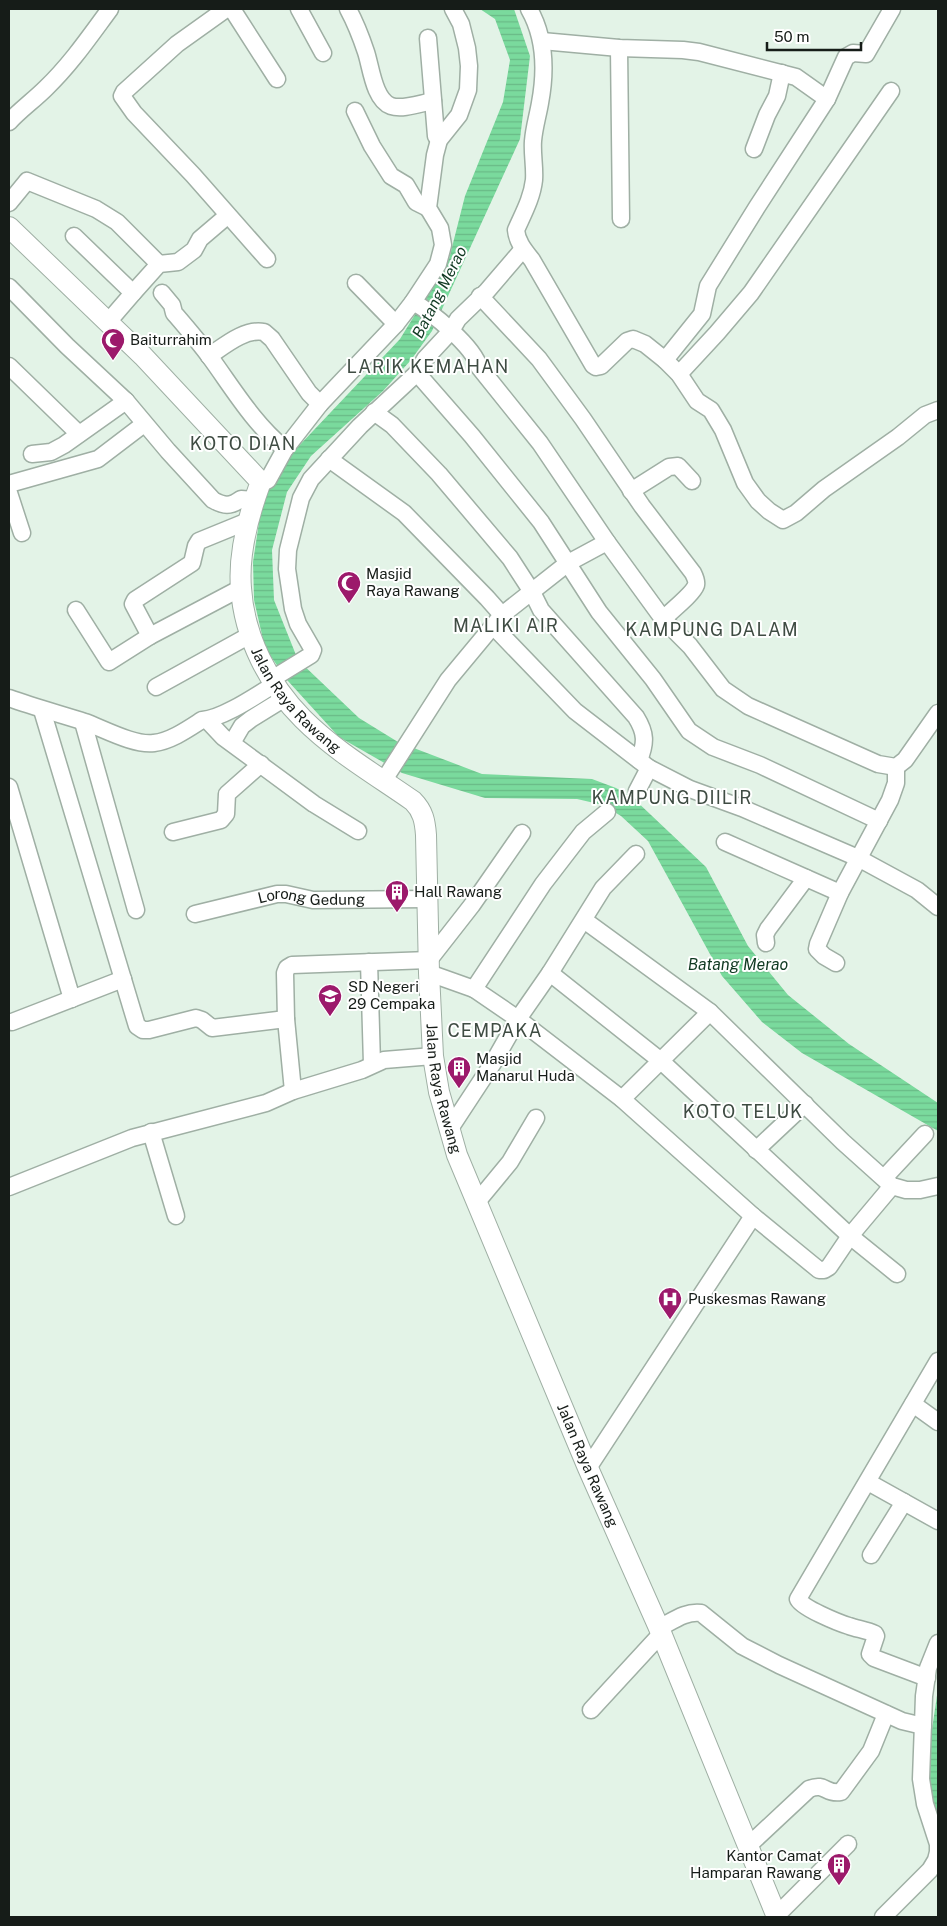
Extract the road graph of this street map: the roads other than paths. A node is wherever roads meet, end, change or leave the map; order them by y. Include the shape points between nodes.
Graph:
1 (110, 9) edge
2 (226, 9) edge
3 (232, 9) edge
4 (298, 9) edge
5 (348, 9) edge
6 (453, 9) edge
7 (529, 9) edge
8 (892, 9) edge
9 (428, 38) dead end
10 (542, 41) junction
11 (619, 48) junction
12 (323, 53) dead end
13 (782, 74) junction
14 (277, 79) dead end
15 (891, 91) dead end
16 (827, 100) junction
17 (433, 101) junction
18 (355, 112) dead end
19 (9, 122) edge
20 (439, 140) junction
21 (754, 149) dead end
22 (9, 203) edge
23 (428, 208) junction
24 (227, 216) junction
25 (621, 219) dead end
26 (10, 230) edge
27 (74, 236) dead end
28 (523, 249) junction
29 (266, 259) dead end
30 (159, 264) junction
31 (356, 283) dead end
32 (9, 287) edge
33 (132, 293) junction
34 (162, 293) dead end
35 (480, 296) junction
36 (414, 302) junction
37 (108, 322) junction
38 (396, 324) junction
39 (451, 331) junction
40 (209, 356) junction
41 (665, 360) junction
42 (9, 366) edge
43 (417, 373) junction
44 (679, 374) junction
45 (126, 401) junction
46 (320, 404) junction
47 (938, 410) edge
48 (374, 412) junction
49 (144, 424) junction
50 (79, 434) junction
51 (285, 450) junction
52 (32, 454) dead end
53 (329, 459) junction
54 (692, 481) dead end
55 (9, 484) edge
56 (631, 491) junction
57 (257, 492) junction
58 (9, 493) edge
59 (248, 521) junction
60 (22, 533) dead end
61 (607, 542) junction
62 (568, 564) junction
63 (241, 588) junction
64 (532, 592) junction
65 (76, 610) dead end
66 (663, 619) junction
67 (497, 620) junction
68 (250, 635) junction
69 (150, 636) junction
70 (278, 684) junction
71 (156, 688) dead end
72 (9, 698) edge
73 (42, 710) junction
74 (938, 713) edge
75 (207, 720) junction
76 (83, 722) junction
77 (232, 743) junction
78 (261, 764) junction
79 (644, 764) junction
80 (896, 767) junction
81 (387, 776) junction
82 (9, 787) edge
83 (637, 791) dead end
84 (608, 812) dead end
85 (878, 821) junction
86 (173, 832) dead end
87 (358, 832) dead end
88 (522, 833) dead end
89 (725, 842) dead end
90 (636, 854) dead end
91 (858, 858) junction
92 (806, 878) junction
93 (840, 893) junction
94 (428, 899) junction
95 (938, 907) edge
96 (136, 910) dead end
97 (195, 914) dead end
98 (584, 920) junction
99 (766, 943) dead end
100 (369, 962) junction
101 (836, 962) dead end
102 (429, 967) junction
103 (550, 972) junction
104 (123, 979) junction
105 (474, 989) junction
106 (72, 999) junction
107 (710, 1012) junction
108 (518, 1018) junction
109 (286, 1019) junction
110 (12, 1022) dead end
111 (433, 1056) junction
112 (661, 1061) junction
113 (372, 1064) junction
114 (294, 1091) junction
115 (622, 1099) junction
116 (805, 1104) junction
117 (536, 1118) dead end
118 (448, 1130) junction
119 (151, 1132) junction
120 (925, 1134) dead end
121 (756, 1150) junction
122 (888, 1182) junction
123 (938, 1186) edge
124 (9, 1187) edge
125 (478, 1202) junction
126 (176, 1216) dead end
127 (754, 1216) junction
128 (850, 1236) junction
129 (897, 1274) dead end
130 (938, 1360) edge
131 (913, 1404) junction
132 (938, 1422) edge
133 (588, 1468) junction
134 (868, 1482) junction
135 (904, 1502) junction
136 (938, 1521) edge
137 (871, 1555) dead end
138 (660, 1631) junction
139 (938, 1643) edge
140 (927, 1678) junction
141 (590, 1710) dead end
142 (886, 1714) junction
143 (923, 1726) junction
144 (848, 1844) dead end
145 (748, 1846) junction
146 (777, 1916) edge
147 (883, 1917) edge

1 - 19 street via 72,60
2 - 24 street via 177,44 122,96
3 - 14 street
4 - 12 street
5 - 17 street via 377,89 389,106 398,108
6 - 20 street via 467,48 470,66 468,90 459,115
7 - 10 street
8 - 16 street via 866,54 846,57
9 - 17 street
10 - 11 street
10 - 28 street via 541,100 533,141 532,194 516,230
11 - 13 street via 682,50
11 - 25 street
13 - 16 street via 796,77
13 - 21 street via 777,96
15 - 44 street via 751,293
16 - 41 street via 708,286 702,314
17 - 20 street
18 - 23 street via 391,176 406,185 416,202
20 - 23 street
22 - 30 street via 27,181 62,195 117,222
23 - 36 street via 440,228 443,245 438,264
24 - 29 street
24 - 30 street via 178,262
26 - 37 main road
27 - 33 street
28 - 35 street
28 - 41 street via 596,368 633,339
30 - 33 street
31 - 38 street
32 - 45 street
33 - 37 street
34 - 40 street
35 - 39 street
35 - 56 street via 540,359
36 - 38 street
36 - 39 street
37 - 57 main road via 258,479
38 - 46 street
39 - 43 street via 424,359
39 - 61 street via 476,357 480,367 540,443
40 - 46 street via 247,333 264,332
40 - 51 street via 243,405
41 - 44 street
42 - 50 street
43 - 48 street
43 - 62 street via 516,490
44 - 47 street via 697,401 711,410 724,430 752,493 783,520 925,415
45 - 49 street
45 - 50 street
46 - 51 street
48 - 53 street
48 - 64 street via 392,425 439,474 510,558
49 - 55 street via 98,459
49 - 57 street via 212,500 228,506
50 - 52 street via 51,452
51 - 57 street
53 - 67 street via 404,513 487,598
53 - 70 street via 311,479 301,498 288,550 287,570 294,609 298,624 313,650
54 - 56 street via 678,466 668,467
56 - 66 street via 696,579 692,591
57 - 59 main road, Jalan Raya Rawang
58 - 60 street
59 - 63 main road, Jalan Raya Rawang via 242,554
59 - 69 street via 200,541 192,563 135,600 133,604
61 - 62 street
61 - 66 street
62 - 64 street
62 - 85 street via 689,731 713,747 760,765
63 - 68 main road, Jalan Raya Rawang
63 - 69 street
64 - 67 street
64 - 79 street via 541,610 636,717 646,739
65 - 69 street via 109,662
66 - 80 street via 690,646 723,690 748,706 878,764
67 - 79 street via 575,711
67 - 81 street via 448,680
68 - 70 main road, Jalan Raya Rawang
68 - 71 street
70 - 75 street
70 - 77 street via 242,726
70 - 81 main road, Jalan Raya Rawang via 303,719 334,746
72 - 73 street
73 - 76 street
73 - 104 street
74 - 80 street via 905,760
75 - 76 street via 173,737 148,744
75 - 77 street
76 - 96 street
77 - 78 street
78 - 86 street via 227,794 226,814 221,820
78 - 87 street
79 - 83 street
79 - 91 street via 690,789
80 - 85 street via 896,783
81 - 94 main road, Jalan Raya Rawang via 420,807 424,818
82 - 106 street
84 - 105 street via 583,832 543,884
85 - 91 street
88 - 102 street
89 - 92 street
90 - 98 street via 603,888
91 - 93 street
91 - 95 street via 916,890
92 - 93 street
92 - 99 street via 768,929
93 - 101 street via 817,949
94 - 97 street, Lorong Gedung via 313,900 277,894
94 - 102 main road, Jalan Raya Rawang
98 - 103 street
98 - 107 street
100 - 102 street
100 - 109 street via 292,965 287,968
100 - 113 street
102 - 105 street
102 - 111 main road, Jalan Raya Rawang
103 - 108 street
103 - 112 street
104 - 106 street
104 - 109 street via 137,1026 143,1030 196,1018 212,1028
105 - 108 street
106 - 110 street
107 - 112 street
107 - 116 street
108 - 115 street
108 - 118 street via 493,1063
109 - 114 street
111 - 113 street via 392,1058
111 - 118 main road, Jalan Raya Rawang
112 - 115 street
112 - 121 street
113 - 114 street
114 - 119 street via 266,1103
115 - 127 street
116 - 121 street
116 - 122 street
117 - 125 street via 510,1162
118 - 125 main road, Jalan Raya Rawang
119 - 124 street
119 - 126 street
120 - 122 street
121 - 128 street
122 - 123 street via 906,1190
122 - 128 street
125 - 133 main road, Jalan Raya Rawang
127 - 128 street via 819,1270 829,1267
127 - 133 street
128 - 129 street
130 - 131 street
131 - 132 street
131 - 134 street
133 - 138 main road, Jalan Raya Rawang
134 - 135 street
134 - 140 street via 800,1594 799,1602 849,1626 873,1633 876,1636 870,1654 874,1658
135 - 136 street
135 - 137 street
138 - 141 street
138 - 142 street via 685,1614 701,1613 742,1646
138 - 145 main road, Jalan Raya Rawang
139 - 140 street
140 - 143 street
142 - 143 street
142 - 145 street via 871,1751 841,1792 828,1791 822,1786 809,1789
143 - 147 street via 922,1790 938,1852 930,1870
144 - 146 street
145 - 146 main road, Jalan Raya Rawang

